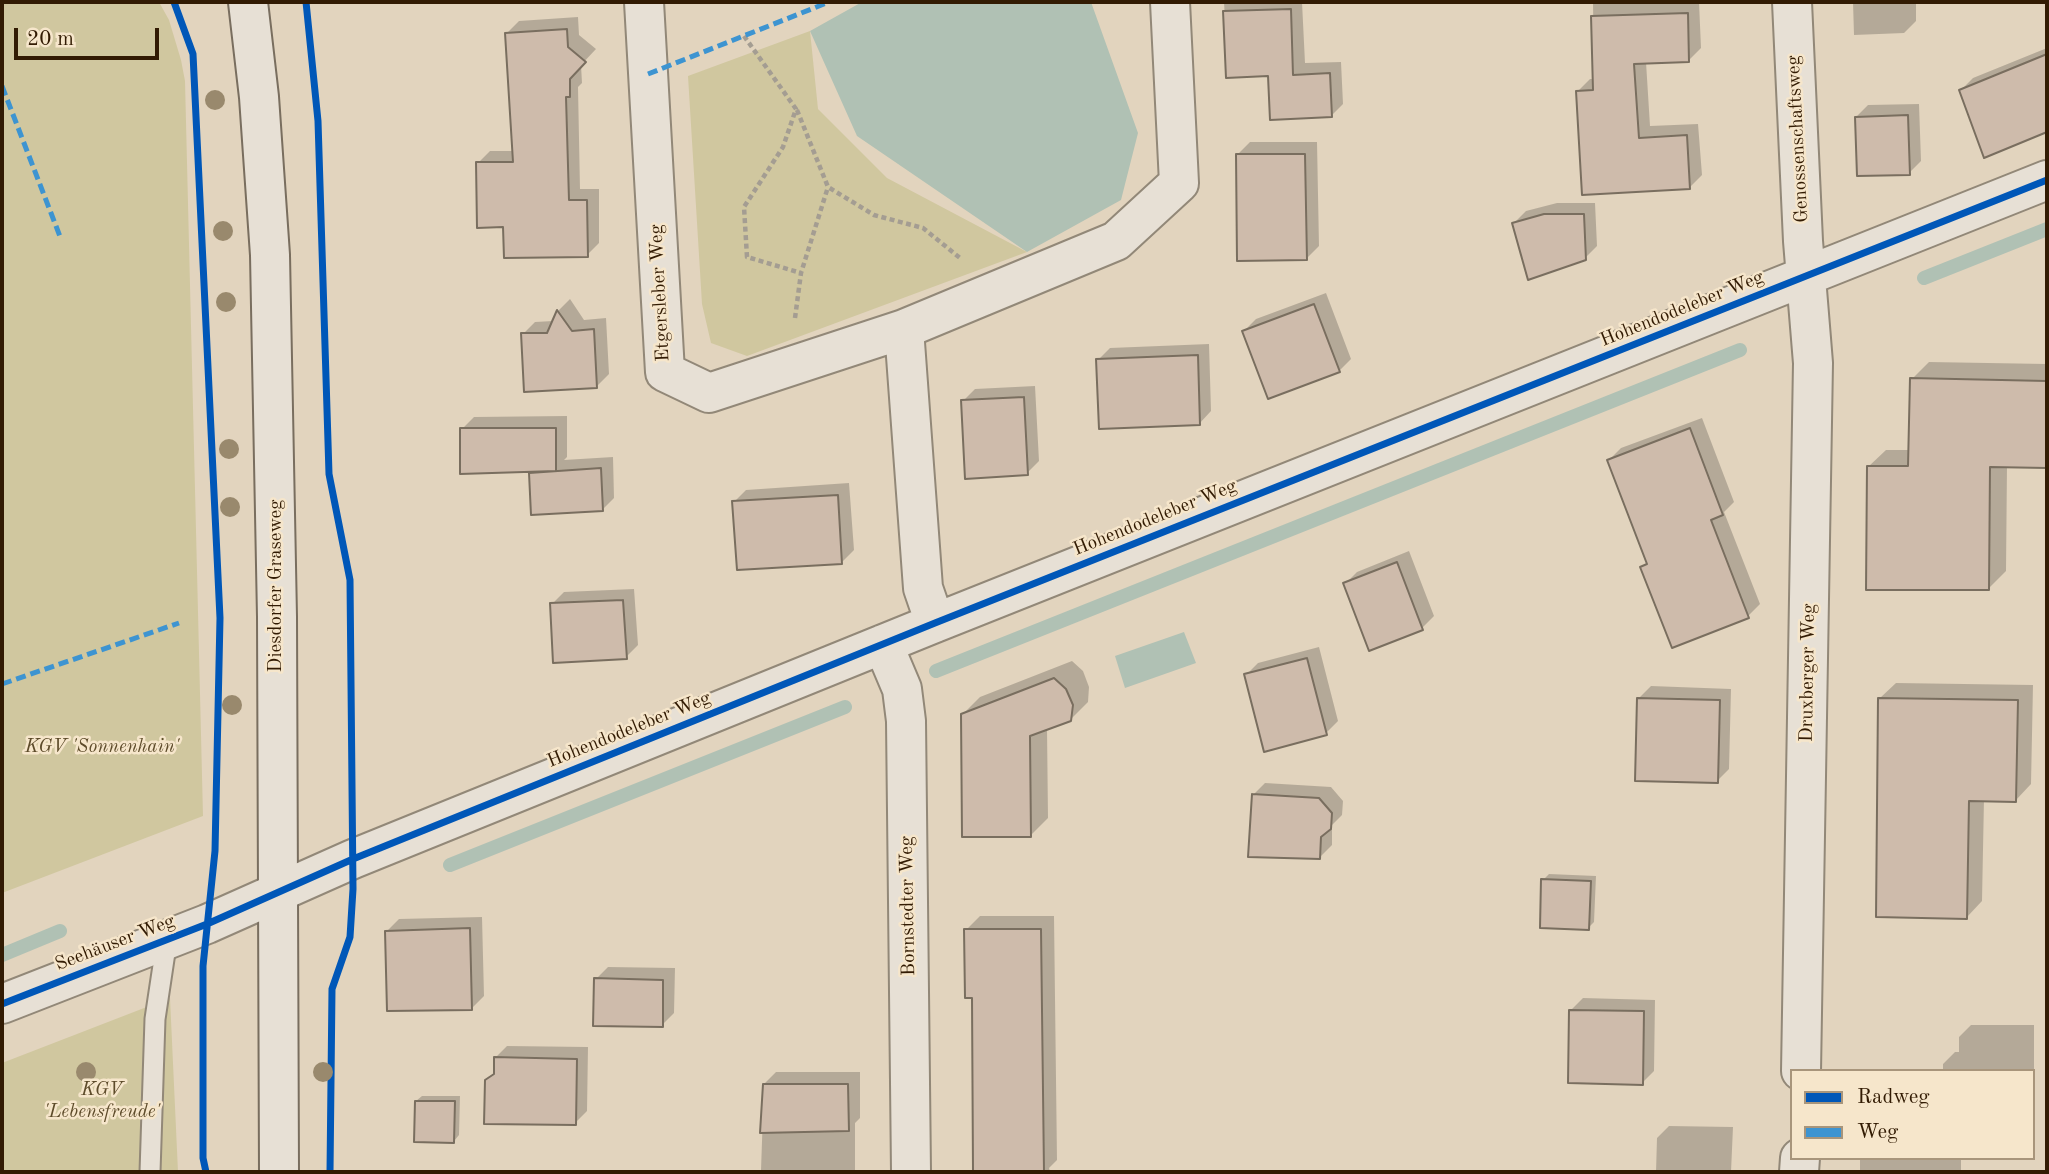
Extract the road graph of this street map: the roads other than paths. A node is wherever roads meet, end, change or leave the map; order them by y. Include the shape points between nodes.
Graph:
1 (248, 2) edge
2 (644, 2) edge
3 (1170, 2) edge
4 (1792, 2) edge
5 (2047, 180) edge
6 (1805, 276) junction
7 (904, 328) junction
8 (935, 623) junction
9 (883, 645) junction
10 (277, 894) junction
11 (167, 939) junction
12 (2, 1004) edge
13 (1801, 1069) edge
14 (150, 1172) edge
15 (279, 1172) edge
16 (911, 1172) edge

1 - 10 street, Diesdorfer Graseweg via 270,255
2 - 7 street, Etgersleber Weg via 665,372 709,393
3 - 7 street, Etgersleber Weg via 1179,183 1116,242
4 - 6 street, Genossenschaftsweg
5 - 6 street, Hohendodeleber Weg
6 - 8 street, Hohendodeleber Weg
6 - 13 street, Druxberger Weg via 1813,363
7 - 8 street via 923,588
8 - 9 street, Hohendodeleber Weg
9 - 10 street, Hohendodeleber Weg
9 - 16 street, Bornstedter Weg via 902,689 906,721
10 - 11 street, Seehäuser Weg
10 - 15 street, Diesdorfer Graseweg
11 - 12 street, Seehäuser Weg
11 - 14 lane via 155,1019

